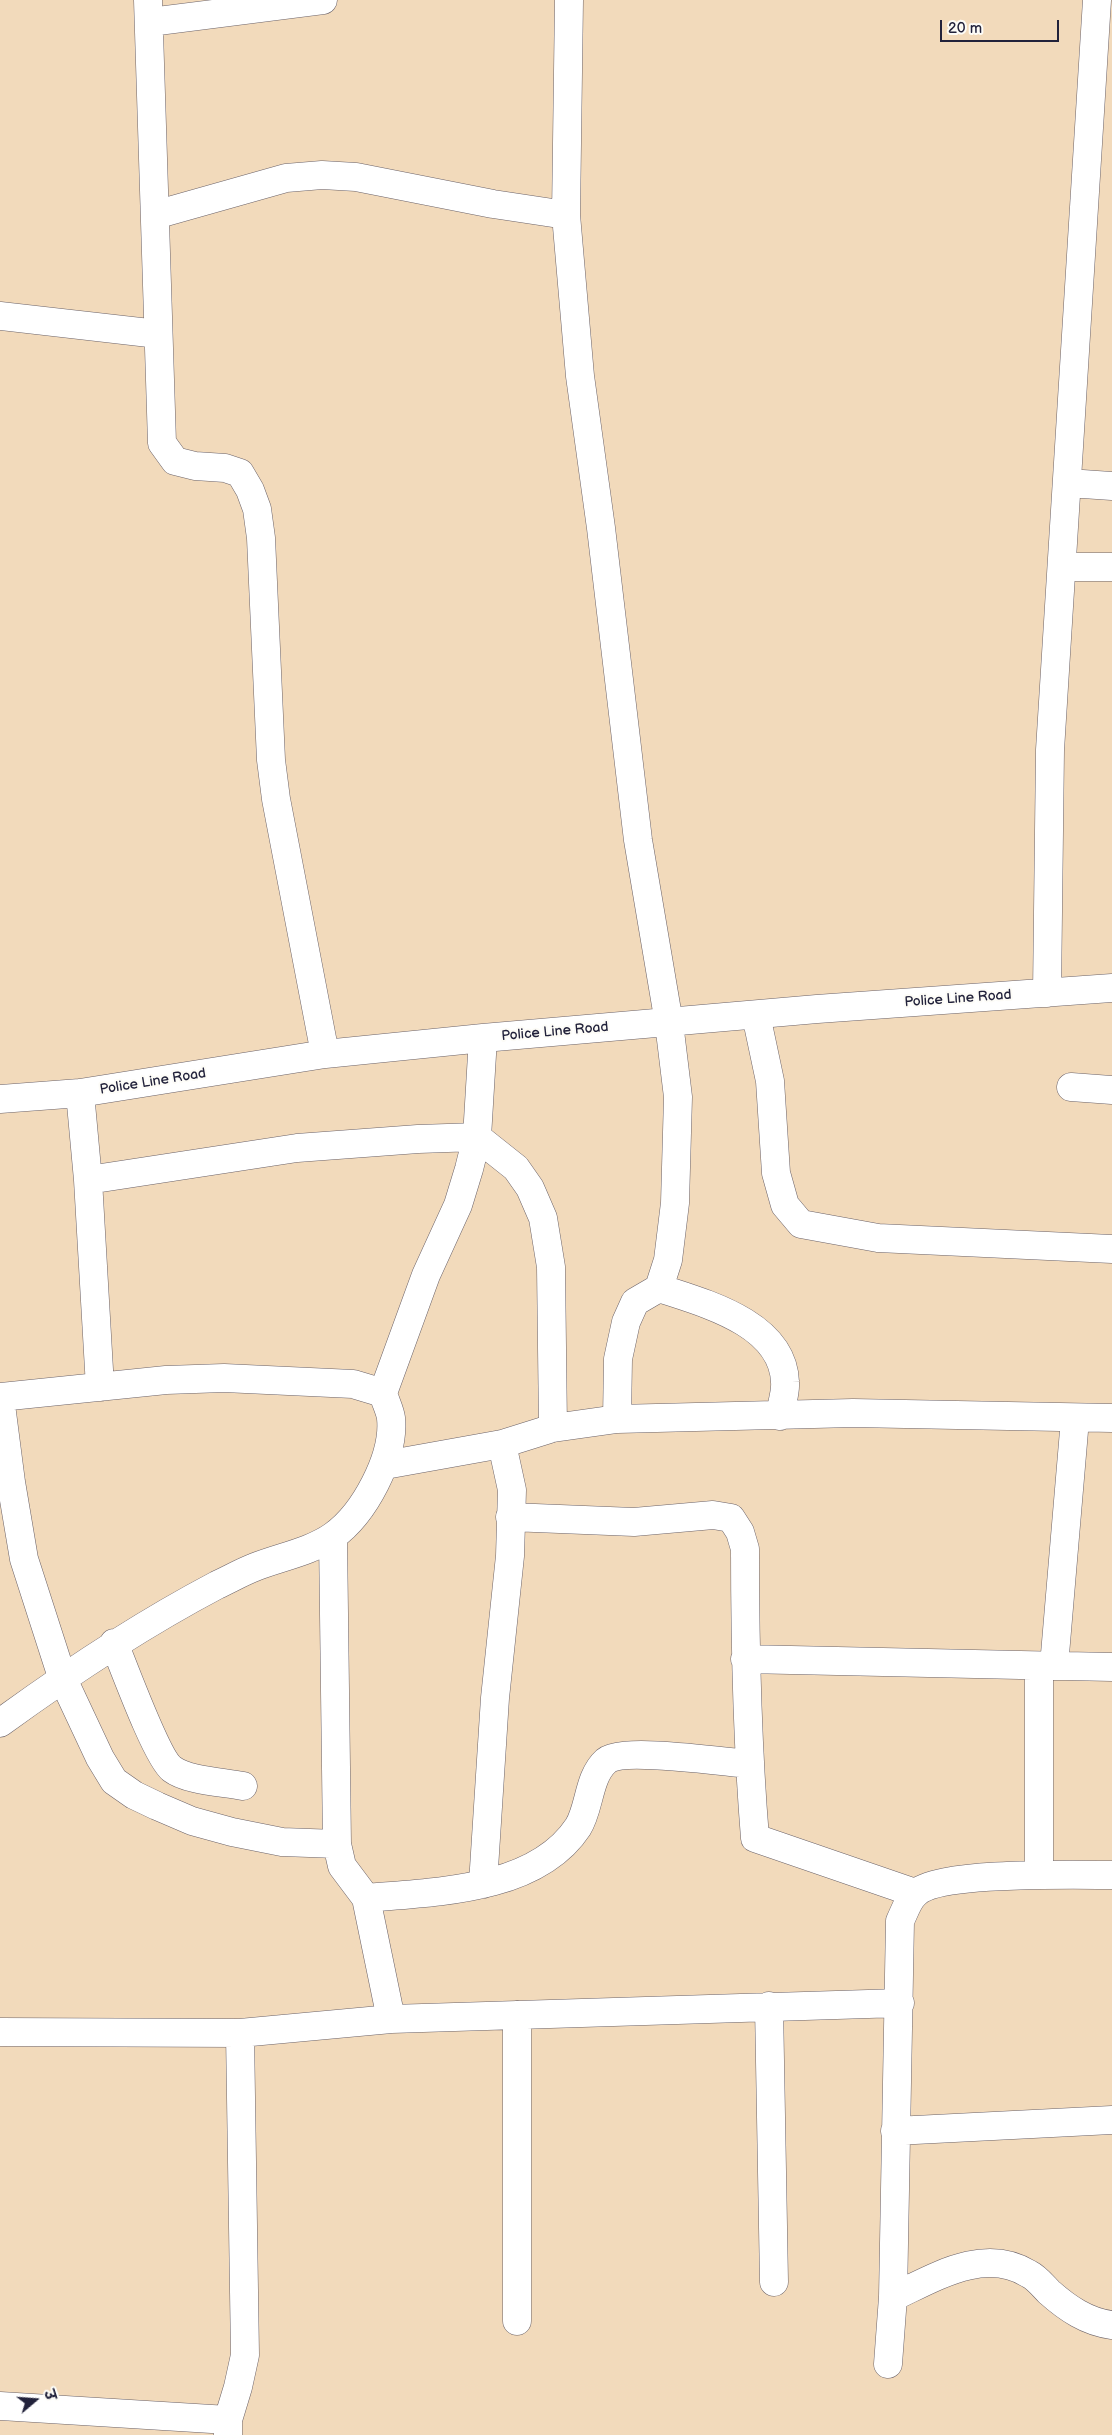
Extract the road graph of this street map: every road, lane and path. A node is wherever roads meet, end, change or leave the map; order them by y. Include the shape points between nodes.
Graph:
1 (323, 0) edge
2 (569, 0) edge
3 (149, 11) edge
4 (1102, 11) edge
5 (155, 215) junction
6 (566, 215) junction
7 (0, 316) edge
8 (158, 334) junction
9 (1068, 483) junction
10 (1112, 486) edge
11 (1063, 567) junction
12 (1112, 567) edge
13 (1112, 988) edge
14 (1047, 993) junction
15 (756, 1015) junction
16 (668, 1023) junction
17 (483, 1038) junction
18 (325, 1054) junction
19 (1071, 1088) dead end
20 (1112, 1090) edge
21 (80, 1093) junction
22 (0, 1099) edge
23 (476, 1137) junction
24 (88, 1180) junction
25 (1112, 1249) edge
26 (659, 1288) junction
27 (100, 1387) junction
28 (383, 1393) junction
29 (0, 1397) edge
30 (780, 1416) junction
31 (1112, 1418) edge
32 (617, 1419) junction
33 (1075, 1419) junction
34 (553, 1428) junction
35 (502, 1444) junction
36 (385, 1465) junction
37 (510, 1517) junction
38 (332, 1536) junction
39 (114, 1643) junction
40 (745, 1659) junction
41 (1046, 1666) junction
42 (1112, 1666) edge
43 (62, 1678) junction
44 (0, 1723) edge
45 (749, 1764) junction
46 (243, 1786) dead end
47 (337, 1844) junction
48 (1039, 1874) junction
49 (1112, 1875) edge
50 (483, 1884) junction
51 (915, 1893) junction
52 (366, 1898) junction
53 (900, 2004) junction
54 (769, 2006) junction
55 (517, 2015) junction
56 (391, 2019) junction
57 (0, 2032) edge
58 (240, 2032) junction
59 (1112, 2120) edge
60 (895, 2130) junction
61 (774, 2282) dead end
62 (893, 2296) junction
63 (517, 2321) dead end
64 (1112, 2325) edge
65 (888, 2364) dead end
66 (0, 2406) edge
67 (228, 2428) edge

1 - 3 street
2 - 6 street
3 - 5 street
4 - 9 street
5 - 6 street via 286,178 322,175 356,177
5 - 8 street
6 - 16 street via 580,376 636,831
7 - 8 street
8 - 18 street via 162,443 175,461 225,468 240,474 257,509 274,779
9 - 10 street
9 - 11 street
11 - 12 street
11 - 14 street via 1050,750
13 - 14 street, Police Line Road
14 - 15 street, Police Line Road
15 - 16 street, Police Line Road
15 - 25 street via 770,1081 776,1174 785,1205 801,1224 878,1238
16 - 17 street, Police Line Road
16 - 26 street via 678,1097 675,1203 668,1260
17 - 18 street, Police Line Road
17 - 23 street
18 - 21 street, Police Line Road
19 - 20 street
21 - 22 street, Police Line Road
21 - 24 street
23 - 24 street via 297,1148
23 - 28 street via 458,1205 426,1276
23 - 34 street via 516,1168 530,1188 543,1218 551,1267
24 - 27 street
26 - 30 street via 718,1307 737,1317 771,1344 780,1360 785,1382
26 - 32 street via 635,1302 626,1322 618,1359
27 - 28 street via 224,1378 353,1384
27 - 29 street
28 - 36 street via 391,1419
29 - 43 street via 24,1559
30 - 32 street
30 - 33 street via 853,1413
31 - 33 street
32 - 34 street
33 - 41 street
34 - 35 street
35 - 36 street
35 - 37 street via 512,1490
36 - 38 street via 366,1499
37 - 40 street via 634,1522 713,1515 731,1518 745,1549
37 - 50 street via 510,1556 495,1698
38 - 39 street via 218,1585
38 - 47 street
39 - 43 street
39 - 46 street via 146,1721 171,1768 196,1778
40 - 41 street
40 - 45 street
41 - 42 street
41 - 48 street
43 - 44 street
43 - 47 street via 114,1781 134,1795 192,1821 232,1832 282,1842
45 - 50 street via 653,1755 607,1760 597,1774 579,1825 561,1848 538,1864
45 - 51 street via 755,1838
47 - 52 street via 342,1866
48 - 49 street
48 - 51 street via 940,1882
50 - 52 street via 447,1891
51 - 53 street via 900,1921
52 - 56 street
53 - 54 street
53 - 60 street
54 - 55 street
54 - 61 street
55 - 56 street
55 - 63 street
56 - 58 street
57 - 58 street
58 - 67 street via 245,2355
59 - 60 street
60 - 62 street
62 - 64 street via 960,2267 996,2262 1030,2274 1068,2310
62 - 65 street
66 - 67 street

